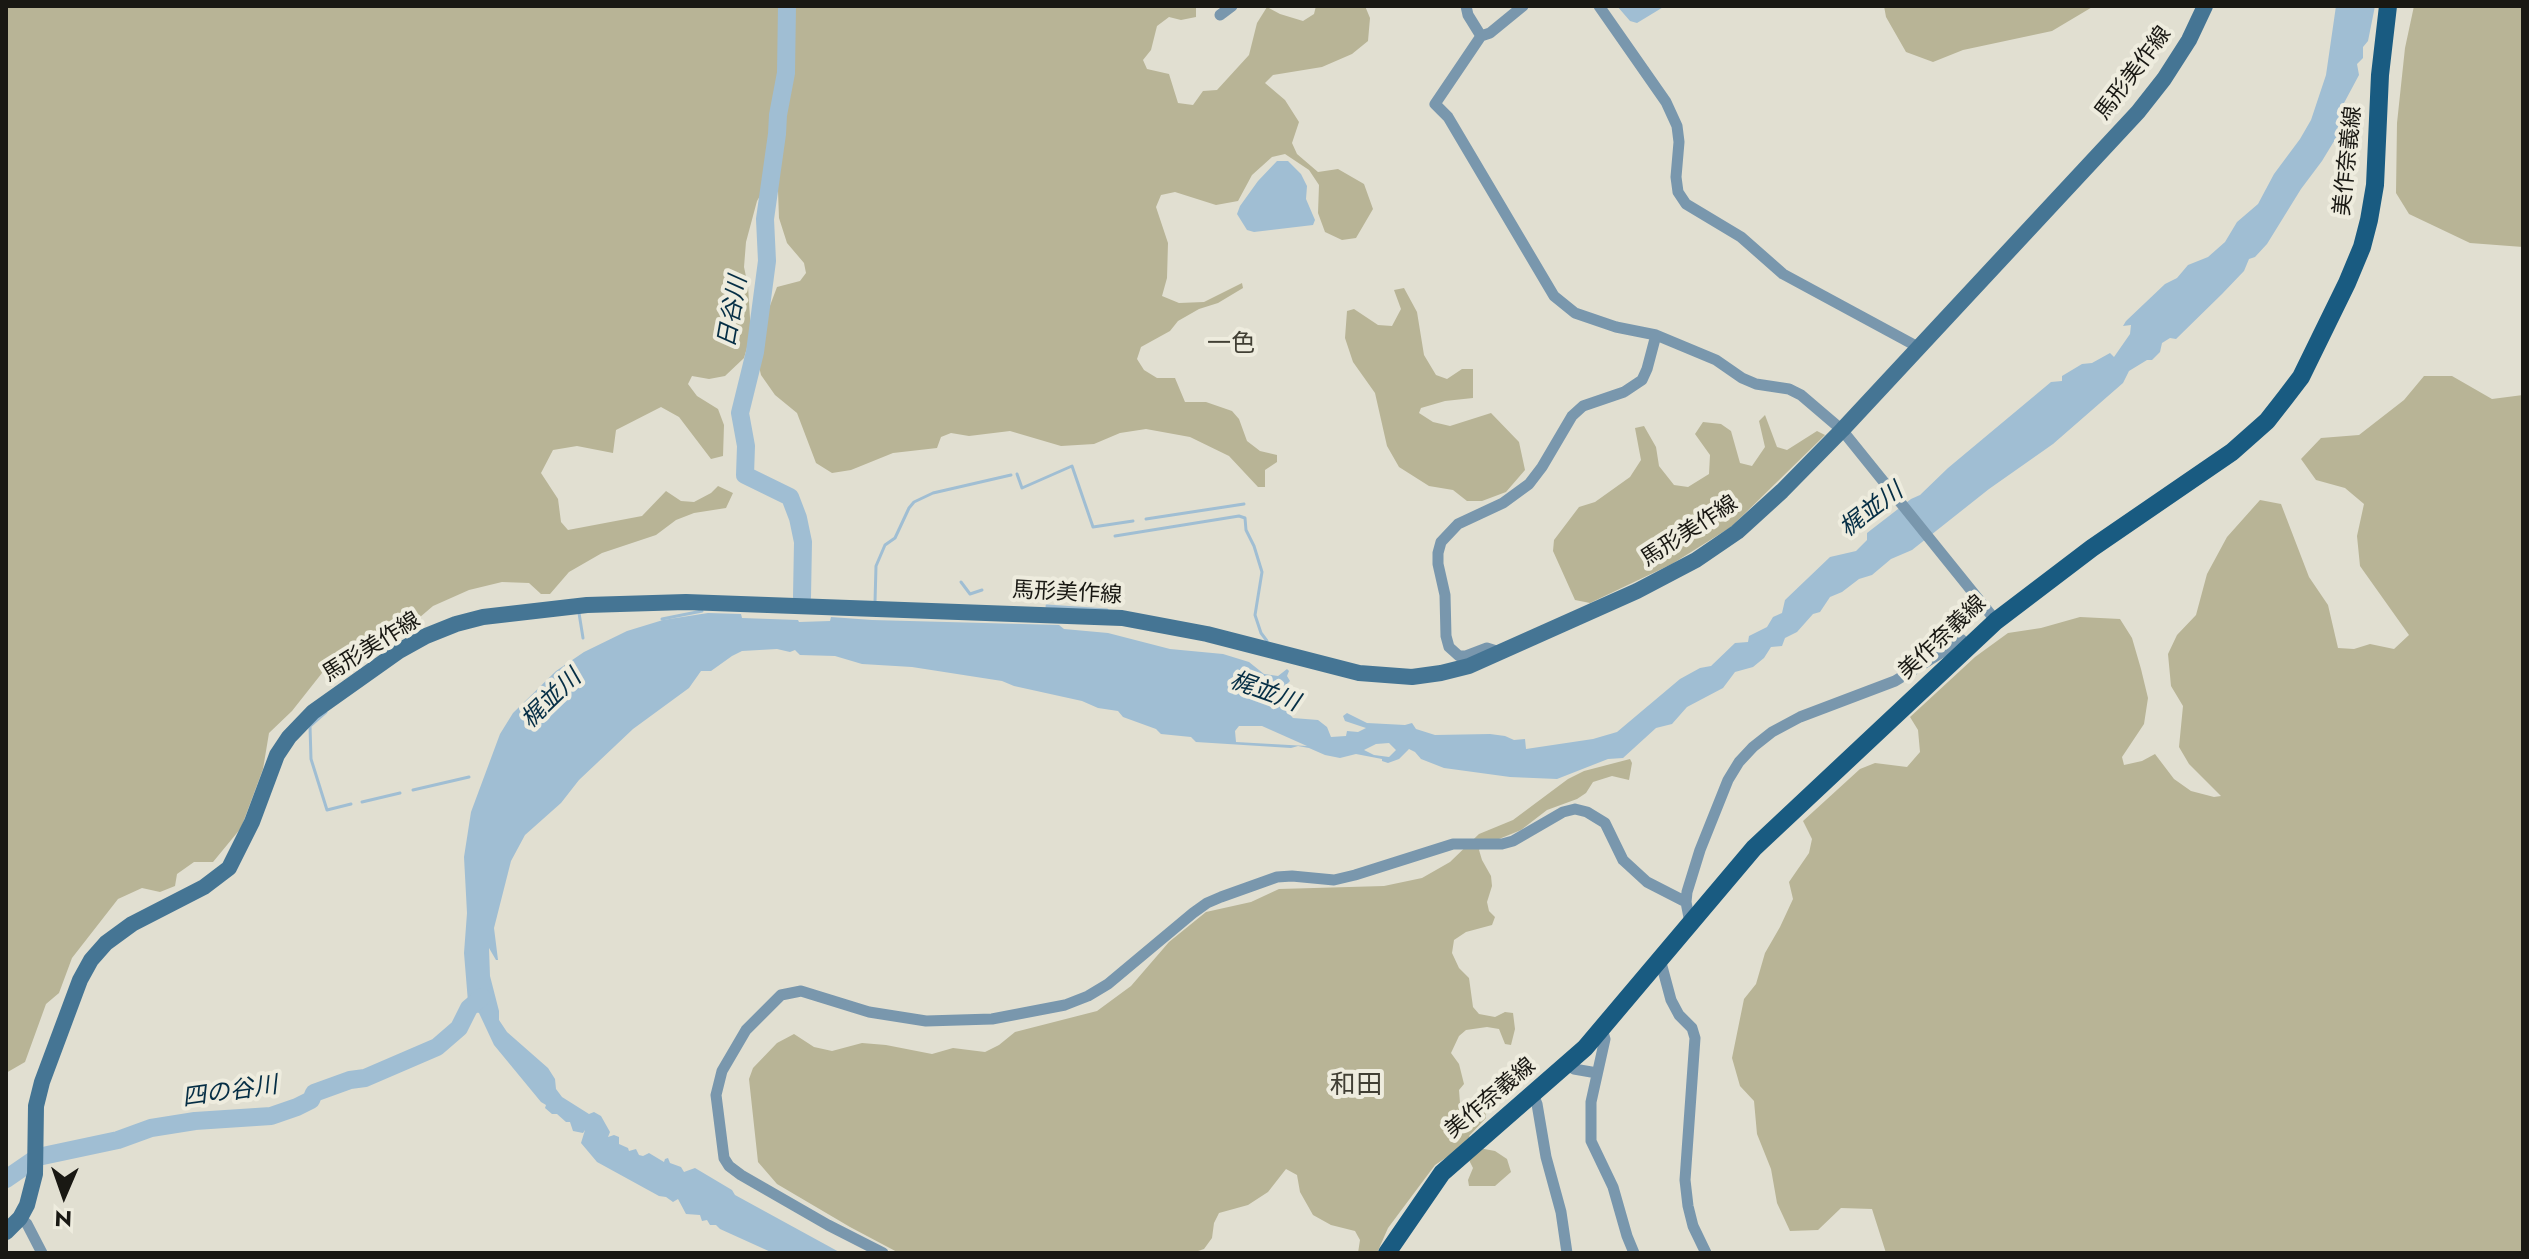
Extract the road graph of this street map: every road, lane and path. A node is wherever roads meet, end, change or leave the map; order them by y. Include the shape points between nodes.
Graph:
1 (1232, 6) edge
2 (1466, 6) edge
3 (1523, 6) edge
4 (1599, 6) edge
5 (2205, 6) edge
6 (2388, 6) edge
7 (1220, 15) dead end
8 (1481, 36) junction
9 (1656, 335) junction
10 (1918, 347) junction
11 (1842, 430) junction
12 (1996, 621) junction
13 (1968, 647) junction
14 (1503, 653) junction
15 (1686, 902) junction
16 (1690, 923) junction
17 (1660, 959) junction
18 (1602, 1029) junction
19 (1568, 1064) junction
20 (1597, 1073) junction
21 (1533, 1094) junction
22 (20, 1218) junction
23 (6, 1232) edge
24 (42, 1253) edge
25 (883, 1253) edge
26 (1387, 1253) edge
27 (1567, 1253) edge
28 (1634, 1253) edge
29 (1706, 1253) edge

1 - 7 street
2 - 8 street
3 - 8 street
4 - 10 street via 1677,126 1676,177 1686,204 1741,237 1783,274
5 - 10 main road, 馬形美作線 via 2189,40 2138,112
6 - 12 main road, 美作奈義線 via 2369,220 2347,283 2301,377 2267,421 2232,452
8 - 9 street via 1435,104 1448,117 1554,296 1584,317
9 - 11 street via 1756,384 1801,395
9 - 14 street via 1642,380 1583,406 1529,484 1458,524 1441,542 1438,564 1449,647 1459,656 1487,648
10 - 11 main road, 馬形美作線
11 - 12 street
11 - 14 main road, 馬形美作線 via 1737,532 1696,560
12 - 13 main road, 美作奈義線
13 - 15 street via 1962,640 1895,681 1800,717 1753,747 1728,780
13 - 16 main road, 美作奈義線 via 1754,848
14 - 22 main road, 馬形美作線 via 1441,673 1382,676 1122,618 686,602 587,605 456,624 399,651 313,712 277,755 229,868 132,924 91,960 42,1082 36,1106 35,1170
15 - 16 street
15 - 25 street via 1647,882 1623,860 1605,823 1575,809 1502,844 1453,844 1334,880 1277,877 1221,897 1193,913 1108,984 1065,1005 992,1019 926,1021 869,1012 801,991 781,995 746,1030 722,1071 716,1095 724,1158 741,1175
16 - 17 main road, 美作奈義線
17 - 18 main road, 美作奈義線
17 - 29 street via 1671,1000 1695,1038 1685,1180 1693,1226
18 - 19 main road, 美作奈義線
18 - 20 street via 1605,1039
19 - 20 street
19 - 21 main road, 美作奈義線
20 - 28 street via 1591,1141 1613,1187
21 - 26 main road, 美作奈義線 via 1442,1173
21 - 27 street
22 - 23 main road, 馬形美作線
22 - 24 street

